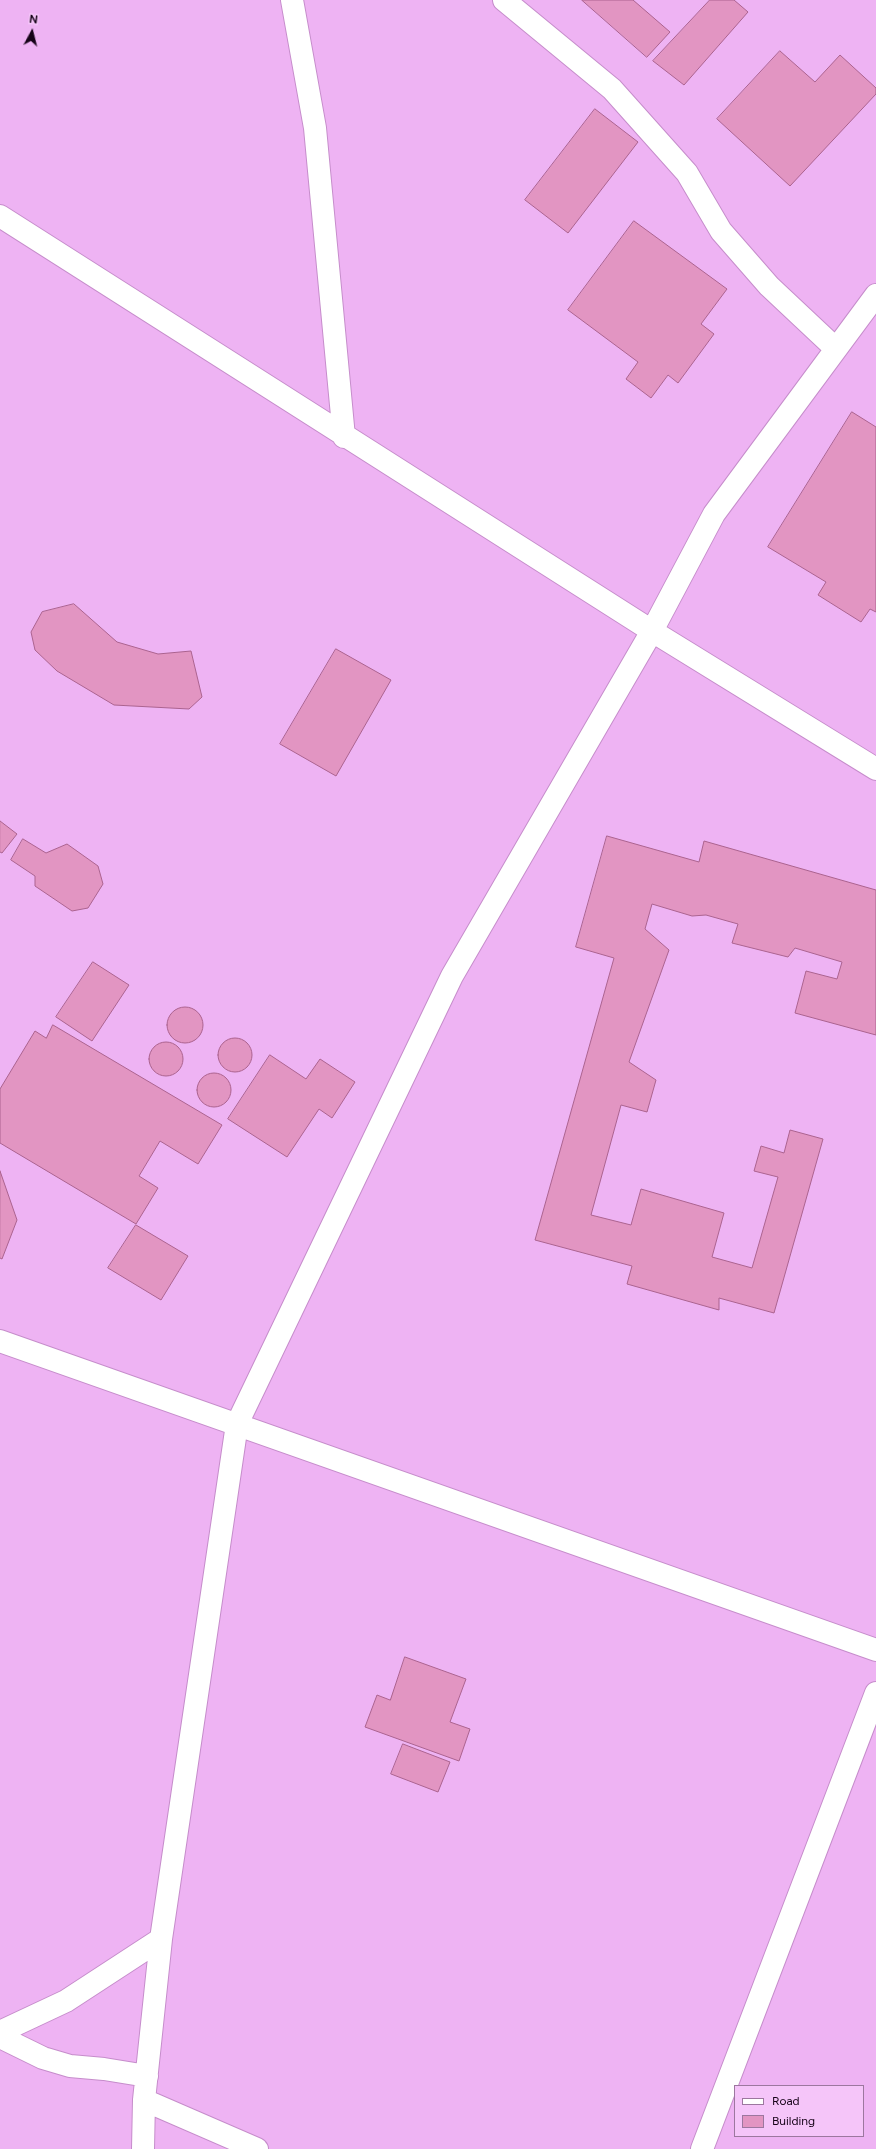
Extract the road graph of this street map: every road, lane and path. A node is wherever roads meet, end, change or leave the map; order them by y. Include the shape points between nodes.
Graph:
1 (292, 0) edge
2 (504, 0) edge
3 (0, 216) edge
4 (876, 295) edge
5 (835, 348) junction
6 (344, 437) junction
7 (652, 631) junction
8 (876, 769) edge
9 (0, 1341) edge
10 (237, 1424) junction
11 (876, 1650) edge
12 (876, 1693) edge
13 (161, 1940) junction
14 (0, 2032) edge
15 (0, 2037) edge
16 (147, 2076) junction
17 (144, 2100) junction
18 (143, 2149) edge
19 (257, 2149) edge
20 (702, 2149) edge

1 - 6 street via 315,128
2 - 5 street via 612,89 687,173 721,231 769,286
3 - 6 street
4 - 5 street
5 - 7 street via 714,514
6 - 7 street
7 - 8 street
7 - 10 street via 452,976
9 - 10 street
10 - 11 street
10 - 13 street
12 - 20 street
13 - 14 street via 66,2001
13 - 16 street
15 - 16 street via 42,2058 70,2066
16 - 17 street
17 - 18 street
17 - 19 street

